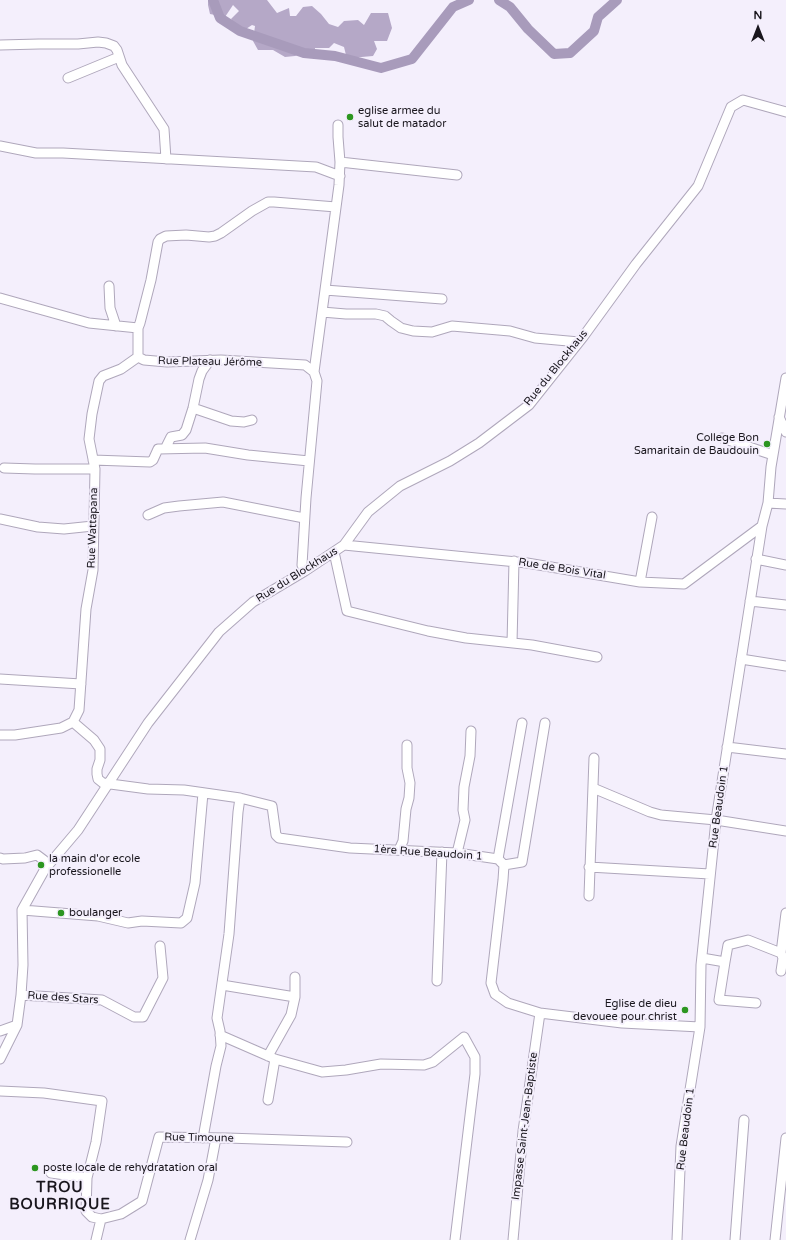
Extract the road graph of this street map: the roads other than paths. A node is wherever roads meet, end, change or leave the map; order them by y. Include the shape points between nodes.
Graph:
1 (0, 45) edge
2 (119, 57) junction
3 (68, 78) dead end
4 (786, 112) edge
5 (338, 125) dead end
6 (0, 146) edge
7 (166, 159) junction
8 (340, 162) junction
9 (457, 174) dead end
10 (340, 176) junction
11 (336, 207) junction
12 (109, 286) dead end
13 (325, 290) junction
14 (0, 298) edge
15 (442, 299) dead end
16 (322, 312) junction
17 (116, 326) junction
18 (138, 328) junction
19 (579, 342) junction
20 (138, 357) junction
21 (210, 360) junction
22 (314, 372) junction
23 (786, 378) edge
24 (193, 408) junction
25 (779, 416) junction
26 (252, 420) dead end
27 (786, 432) edge
28 (722, 438) dead end
29 (165, 449) junction
30 (773, 455) junction
31 (309, 460) junction
32 (94, 465) junction
33 (4, 468) dead end
34 (768, 503) junction
35 (786, 504) edge
36 (148, 516) dead end
37 (652, 517) dead end
38 (304, 518) junction
39 (0, 519) edge
40 (93, 526) junction
41 (762, 526) junction
42 (344, 545) junction
43 (334, 552) junction
44 (756, 559) junction
45 (514, 561) junction
46 (786, 565) edge
47 (305, 571) junction
48 (640, 582) junction
49 (750, 601) junction
50 (786, 605) edge
51 (512, 643) junction
52 (597, 657) dead end
53 (741, 659) junction
54 (786, 666) edge
55 (0, 679) edge
56 (81, 684) junction
57 (73, 722) junction
58 (522, 723) dead end
59 (545, 723) dead end
60 (471, 731) dead end
61 (0, 735) edge
62 (408, 745) dead end
63 (727, 747) junction
64 (786, 754) edge
65 (594, 758) dead end
66 (109, 784) junction
67 (593, 788) junction
68 (203, 793) junction
69 (240, 798) junction
70 (716, 820) junction
71 (786, 830) edge
72 (399, 850) junction
73 (442, 852) junction
74 (457, 853) junction
75 (0, 858) edge
76 (501, 862) junction
77 (49, 864) junction
78 (589, 868) junction
79 (710, 874) junction
80 (589, 896) dead end
81 (22, 910) junction
82 (786, 913) edge
83 (160, 946) dead end
84 (781, 953) junction
85 (702, 958) junction
86 (725, 962) junction
87 (780, 971) dead end
88 (295, 977) dead end
89 (437, 982) dead end
90 (222, 985) junction
91 (21, 995) junction
92 (295, 997) junction
93 (756, 1003) dead end
94 (540, 1012) junction
95 (18, 1025) junction
96 (700, 1027) junction
97 (0, 1031) edge
98 (220, 1035) junction
99 (271, 1057) junction
100 (0, 1059) edge
101 (0, 1091) edge
102 (268, 1100) dead end
103 (744, 1120) dead end
104 (203, 1138) junction
105 (216, 1138) junction
106 (786, 1138) edge
107 (347, 1142) dead end
108 (51, 1174) dead end
109 (87, 1178) junction
110 (102, 1219) junction
111 (96, 1240) edge
112 (190, 1240) edge
113 (455, 1240) edge
114 (513, 1240) edge
115 (677, 1240) edge
116 (735, 1240) edge
117 (775, 1240) edge

1 - 2 street via 98,42 114,46
2 - 3 street
2 - 7 street via 122,66 164,129
4 - 19 street, Rue du Blockhaus via 743,100 730,107 698,186
5 - 8 street
6 - 7 street via 36,153
7 - 10 street via 316,167
8 - 9 street
8 - 10 street
10 - 11 street
11 - 13 street
11 - 18 street via 268,202 221,234 208,237 166,236 160,239
12 - 17 street via 110,308
13 - 15 street
13 - 16 street
14 - 17 street via 89,323
16 - 19 street via 376,314 385,316 401,328 413,331 432,332 452,326 510,331 535,338
16 - 22 street
17 - 18 street
18 - 20 street
19 - 42 street, Rue du Blockhaus via 529,405 479,442 400,486 368,512
20 - 21 street, Rue Plateau Jérôme via 167,362
20 - 32 street, Rue Wattapana via 103,376 99,381 89,439
21 - 22 street, Rue Plateau Jérôme via 305,365
21 - 24 street via 202,371
22 - 31 street via 317,381
23 - 25 street, Rue Beaudoin 1
24 - 26 street via 231,421
24 - 29 street via 184,432 171,437
25 - 27 street
25 - 30 street, Rue Beaudoin 1
28 - 30 street
29 - 31 street via 205,448 248,455
29 - 32 street via 158,449 150,462
30 - 34 street, Rue Beaudoin 1
31 - 38 street
32 - 33 street via 35,469
32 - 40 street, Rue Wattapana
34 - 35 street
34 - 41 street, Rue Beaudoin 1
36 - 38 street via 164,508 223,502
37 - 48 street
38 - 47 street via 302,565
39 - 40 street via 38,527 64,529
40 - 56 street, Rue Wattapana via 93,570 86,609
41 - 44 street, Rue Beaudoin 1
41 - 48 street, Rue de Bois Vital via 684,584
42 - 43 street, Rue du Blockhaus
42 - 45 street, Rue de Bois Vital
43 - 47 street, Rue du Blockhaus
43 - 51 street via 347,611 428,631
44 - 46 street
44 - 49 street, Rue Beaudoin 1
45 - 48 street, Rue de Bois Vital
45 - 51 street
47 - 66 street, Rue du Blockhaus via 253,602 219,632 148,723
49 - 50 street
49 - 53 street, Rue Beaudoin 1
51 - 52 street
53 - 54 street
53 - 63 street, Rue Beaudoin 1
55 - 56 street
56 - 57 street, Rue Wattapana via 79,710
57 - 61 street via 62,728
57 - 66 street via 94,740 100,750 98,779
58 - 76 street
59 - 76 street via 522,862
60 - 74 street via 470,756 464,787 465,820
62 - 72 street via 407,768 410,783 403,841
63 - 64 street
63 - 70 street, Rue Beaudoin 1
65 - 67 street
66 - 68 street, 1ère Rue Beaudoin 1
66 - 77 street, Rue du Blockhaus via 78,830
67 - 70 street via 650,812
67 - 78 street
68 - 69 street, 1ère Rue Beaudoin 1
68 - 81 street via 195,883 186,918 181,923 128,923 98,916
69 - 72 street, 1ère Rue Beaudoin 1 via 272,806 276,835 279,838 350,848
69 - 90 street via 229,934
70 - 71 street
70 - 79 street, Rue Beaudoin 1
72 - 73 street, 1ère Rue Beaudoin 1
73 - 74 street, 1ère Rue Beaudoin 1
73 - 89 street
74 - 76 street, 1ère Rue Beaudoin 1
75 - 77 street via 25,858 37,855
76 - 94 street via 503,880 491,983 495,994 508,1003
77 - 81 street, Rue du Blockhaus
78 - 79 street
78 - 80 street
79 - 85 street, Rue Beaudoin 1
81 - 91 street
82 - 84 street
83 - 91 street, Rue des Stars via 163,978 143,1017 134,1017 102,1000
84 - 86 street via 748,940 728,944
84 - 87 street via 784,958
85 - 86 street
85 - 96 street, Rue Beaudoin 1
86 - 93 street via 719,1000
88 - 92 street
90 - 92 street
90 - 98 street via 217,1018
91 - 95 street
92 - 99 street via 291,1015
94 - 96 street via 622,1023
94 - 114 street, Impasse Saint-Jean-Baptiste via 523,1131
95 - 97 street
95 - 100 street
96 - 115 street, Rue Beaudoin 1 via 681,1146
98 - 99 street
98 - 104 street via 221,1046
99 - 102 street
99 - 113 street via 322,1072 381,1064 424,1065 433,1062 464,1037 475,1057
101 - 109 street via 44,1093 102,1101
103 - 116 street
104 - 105 street, Rue Timoune
104 - 110 street, Rue Timoune via 159,1137 142,1201 121,1214
105 - 107 street, Rue Timoune
105 - 112 street via 208,1180
106 - 117 street
108 - 109 street
109 - 110 street via 86,1211
110 - 111 street

